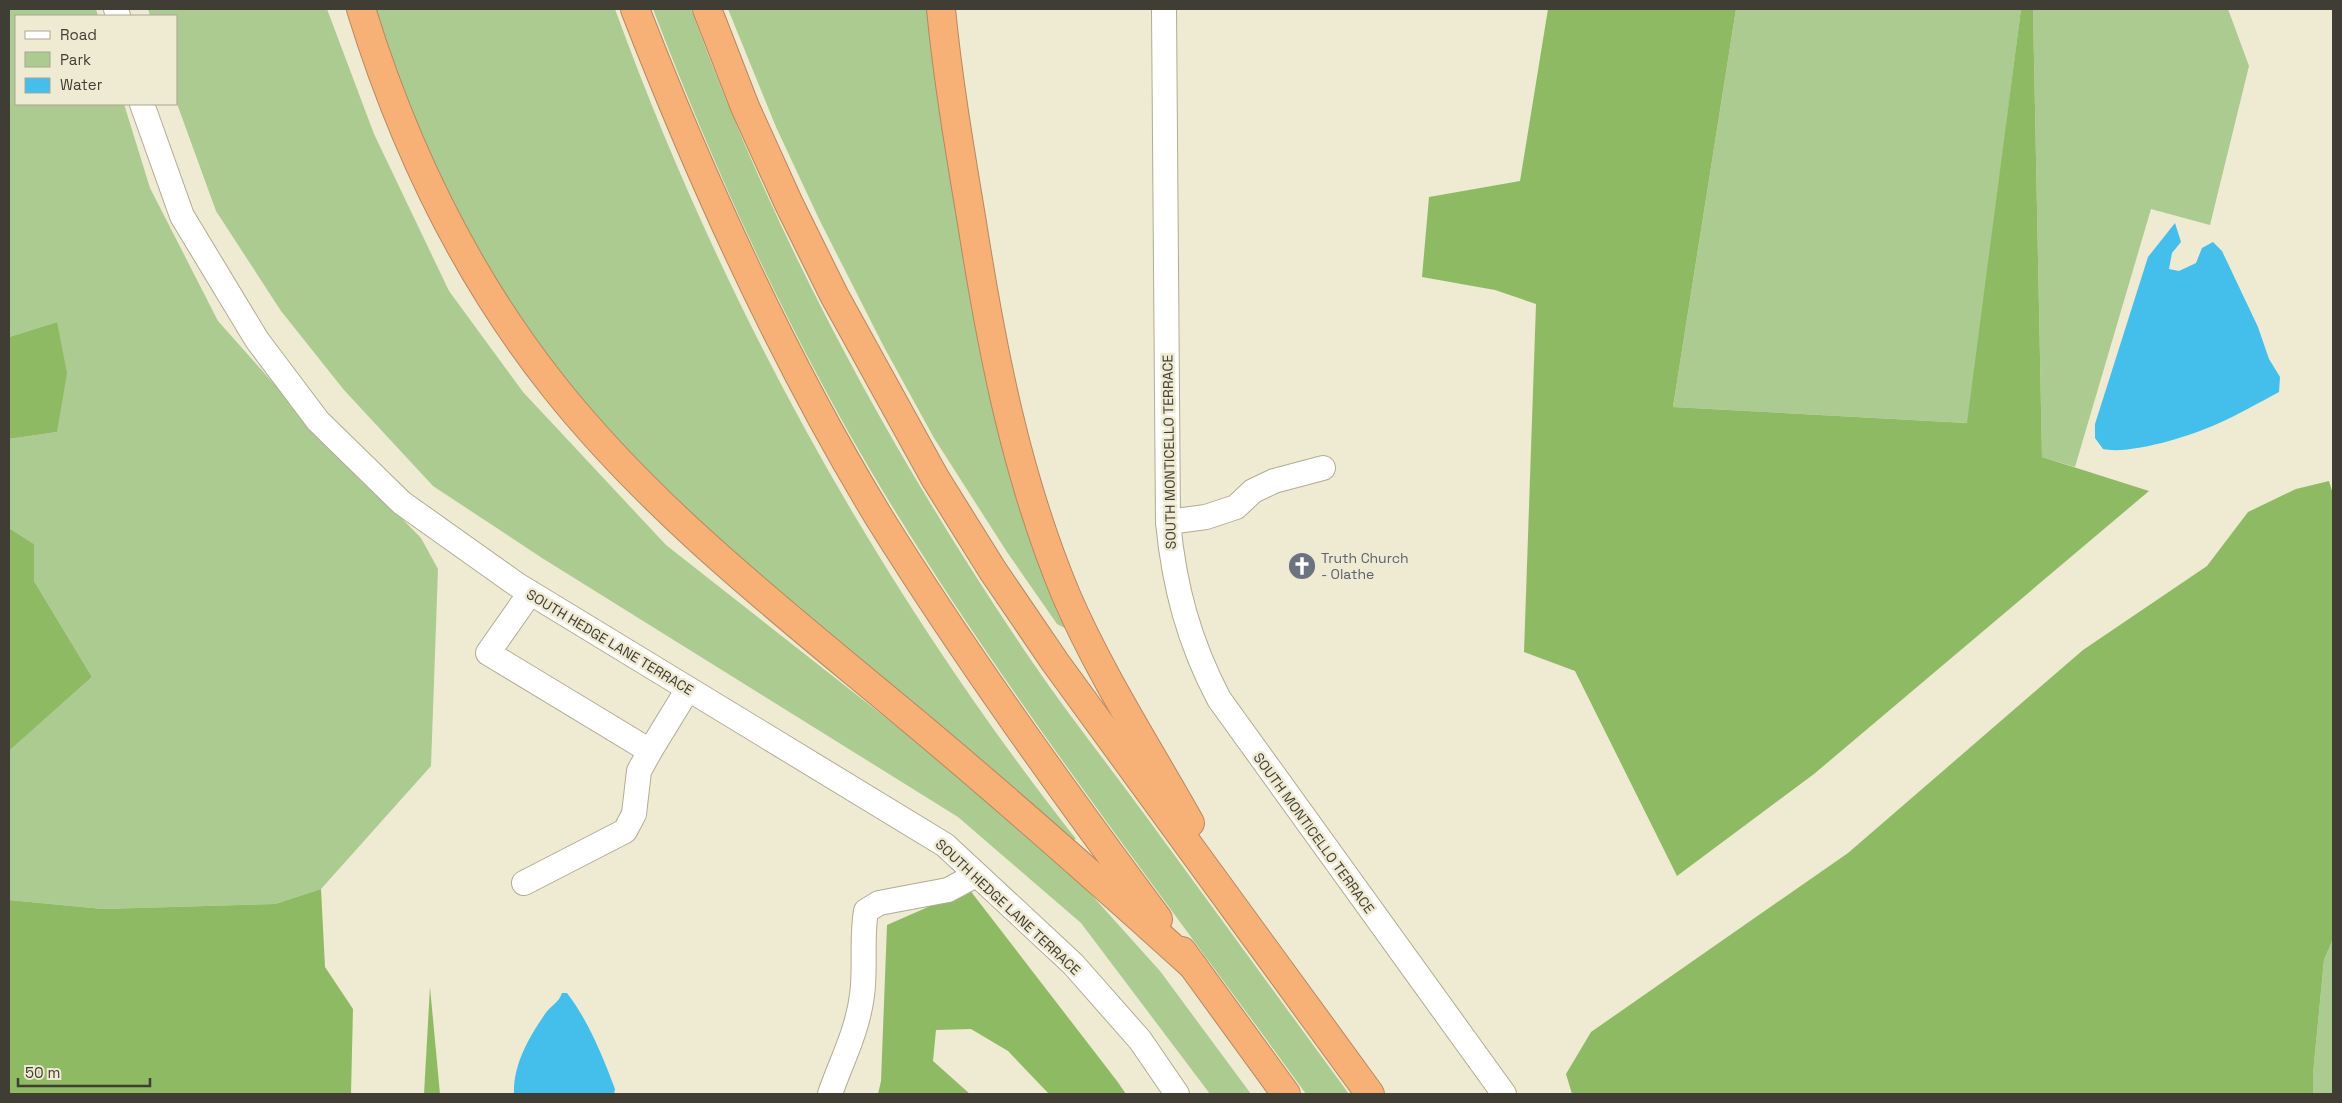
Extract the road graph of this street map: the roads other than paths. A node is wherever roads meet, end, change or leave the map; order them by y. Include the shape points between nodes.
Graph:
1 (361, 9) edge
2 (635, 9) edge
3 (707, 9) edge
4 (941, 9) edge
5 (1164, 9) edge
6 (142, 105) edge
7 (1323, 468) dead end
8 (1168, 522) junction
9 (530, 593) junction
10 (688, 689) junction
11 (650, 751) junction
12 (976, 874) junction
13 (524, 883) dead end
14 (1249, 928) junction
15 (1193, 966) junction
16 (830, 1094) edge
17 (1177, 1094) edge
18 (1286, 1094) edge
19 (1370, 1094) edge
20 (1504, 1094) edge

1 - 15 highway via 388,91 412,149 470,264 554,386 605,447 702,544 1058,844
2 - 15 highway via 670,100 736,247 772,322 870,502 1003,705
3 - 14 highway via 746,107 798,221 834,295 935,478 1055,662
4 - 14 highway via 946,67 994,355 1028,492 1067,596 1089,644
5 - 8 street, SOUTH MONTICELLO TERRACE
6 - 9 street, SOUTH HEDGE LANE TERRACE via 182,216 256,340 318,421 402,503
7 - 8 street via 1274,481 1253,491 1236,507 1206,517
8 - 20 street, SOUTH MONTICELLO TERRACE via 1172,565 1181,607 1204,672 1219,700
9 - 10 street, SOUTH HEDGE LANE TERRACE
9 - 11 street via 488,653
10 - 11 street
10 - 12 street, SOUTH HEDGE LANE TERRACE via 945,845
11 - 13 street via 639,771 634,814 625,831
12 - 16 street via 948,890 879,903 866,911 863,926 865,967 856,1027
12 - 17 street, SOUTH HEDGE LANE TERRACE via 1073,964 1140,1040
14 - 19 highway
15 - 18 highway

